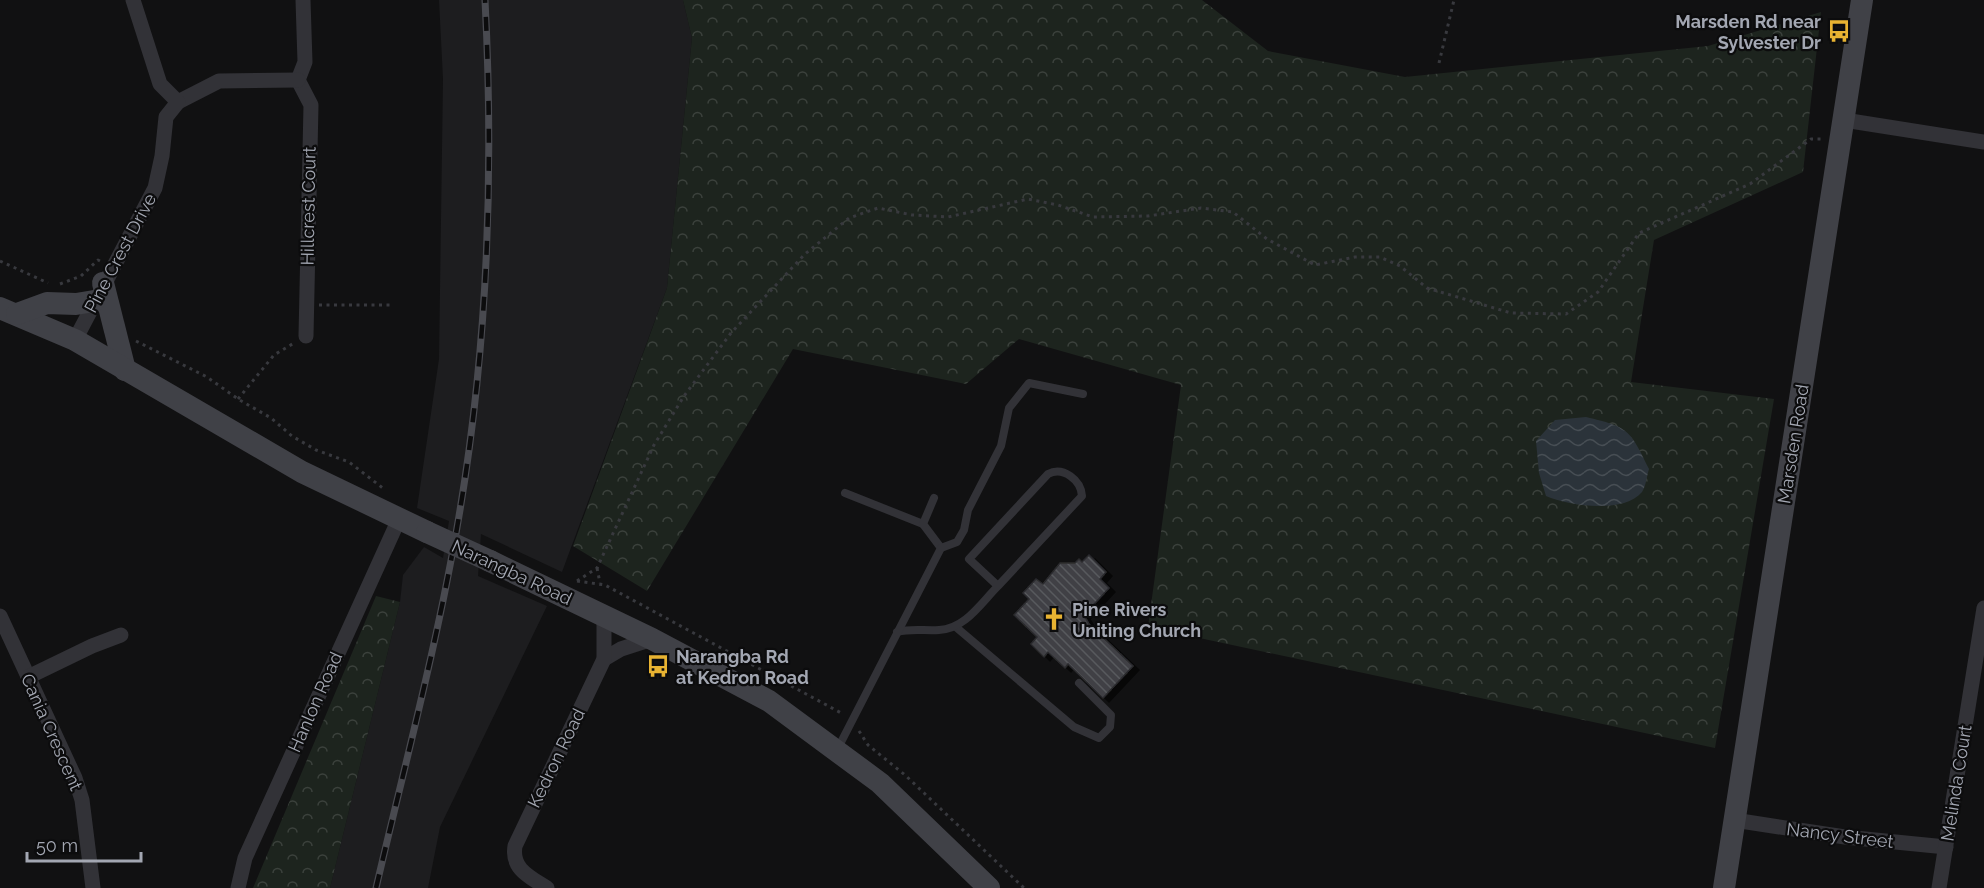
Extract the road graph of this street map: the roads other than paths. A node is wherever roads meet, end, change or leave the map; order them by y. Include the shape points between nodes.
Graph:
1 (133, 0) edge
2 (303, 0) edge
3 (1862, 0) edge
4 (298, 80) junction
5 (178, 102) junction
6 (1844, 120) junction
7 (1984, 142) edge
8 (103, 284) junction
9 (8, 311) edge
10 (306, 336) road end
11 (75, 340) junction
12 (125, 370) junction
13 (1083, 394) dead end
14 (845, 493) dead end
15 (934, 498) dead end
16 (399, 519) junction
17 (923, 524) junction
18 (941, 548) junction
19 (998, 586) junction
20 (1984, 608) edge
21 (604, 615) junction
22 (0, 616) edge
23 (957, 628) junction
24 (897, 632) junction
25 (121, 635) dead end
26 (652, 639) junction
27 (1981, 648) edge
28 (604, 658) junction
29 (28, 677) junction
30 (1079, 683) dead end
31 (837, 750) junction
32 (1734, 820) junction
33 (1946, 847) junction
34 (93, 888) edge
35 (238, 888) edge
36 (547, 888) edge
37 (989, 888) edge
38 (1724, 888) edge
39 (1940, 888) edge

1 - 5 street via 160,84
2 - 4 street via 305,62
3 - 6 main road, Marsden Road
4 - 5 street via 219,81
4 - 10 street, Hillcrest Court via 311,105
5 - 8 street, Pine Crest Drive via 166,117 155,188
6 - 7 street
6 - 32 main road, Marsden Road
8 - 9 main road via 76,304 47,303
8 - 11 street, Pine Crest Drive
8 - 12 main road
9 - 11 main road, Narangba Road
11 - 12 main road, Narangba Road
12 - 16 main road, Narangba Road via 302,472
13 - 18 lane via 1029,383 1009,408 1001,446 968,510 964,530 957,542
14 - 17 lane
15 - 17 lane
16 - 21 main road, Narangba Road, bridge
16 - 35 street, Hanlon Road via 245,858
17 - 18 lane
18 - 24 lane
19 - 19 lane via 1082,496 1076,480 1058,471 1048,474 969,559
19 - 23 lane
20 - 27 street, Melinda Court
21 - 26 main road, Narangba Road
21 - 28 street, Kedron Road
22 - 29 street, Cania Crescent
23 - 24 lane
23 - 30 lane via 1074,727 1099,738 1110,727 1111,715
24 - 31 lane
25 - 29 street
26 - 28 street
26 - 31 main road, Narangba Road via 768,701
27 - 33 street, Melinda Court
28 - 36 street, Kedron Road via 518,836 514,859 519,868
29 - 34 street, Cania Crescent via 79,789
31 - 37 main road, Narangba Road via 898,799
32 - 33 street, Nancy Street
32 - 38 main road, Marsden Road
33 - 39 street, Melinda Court

